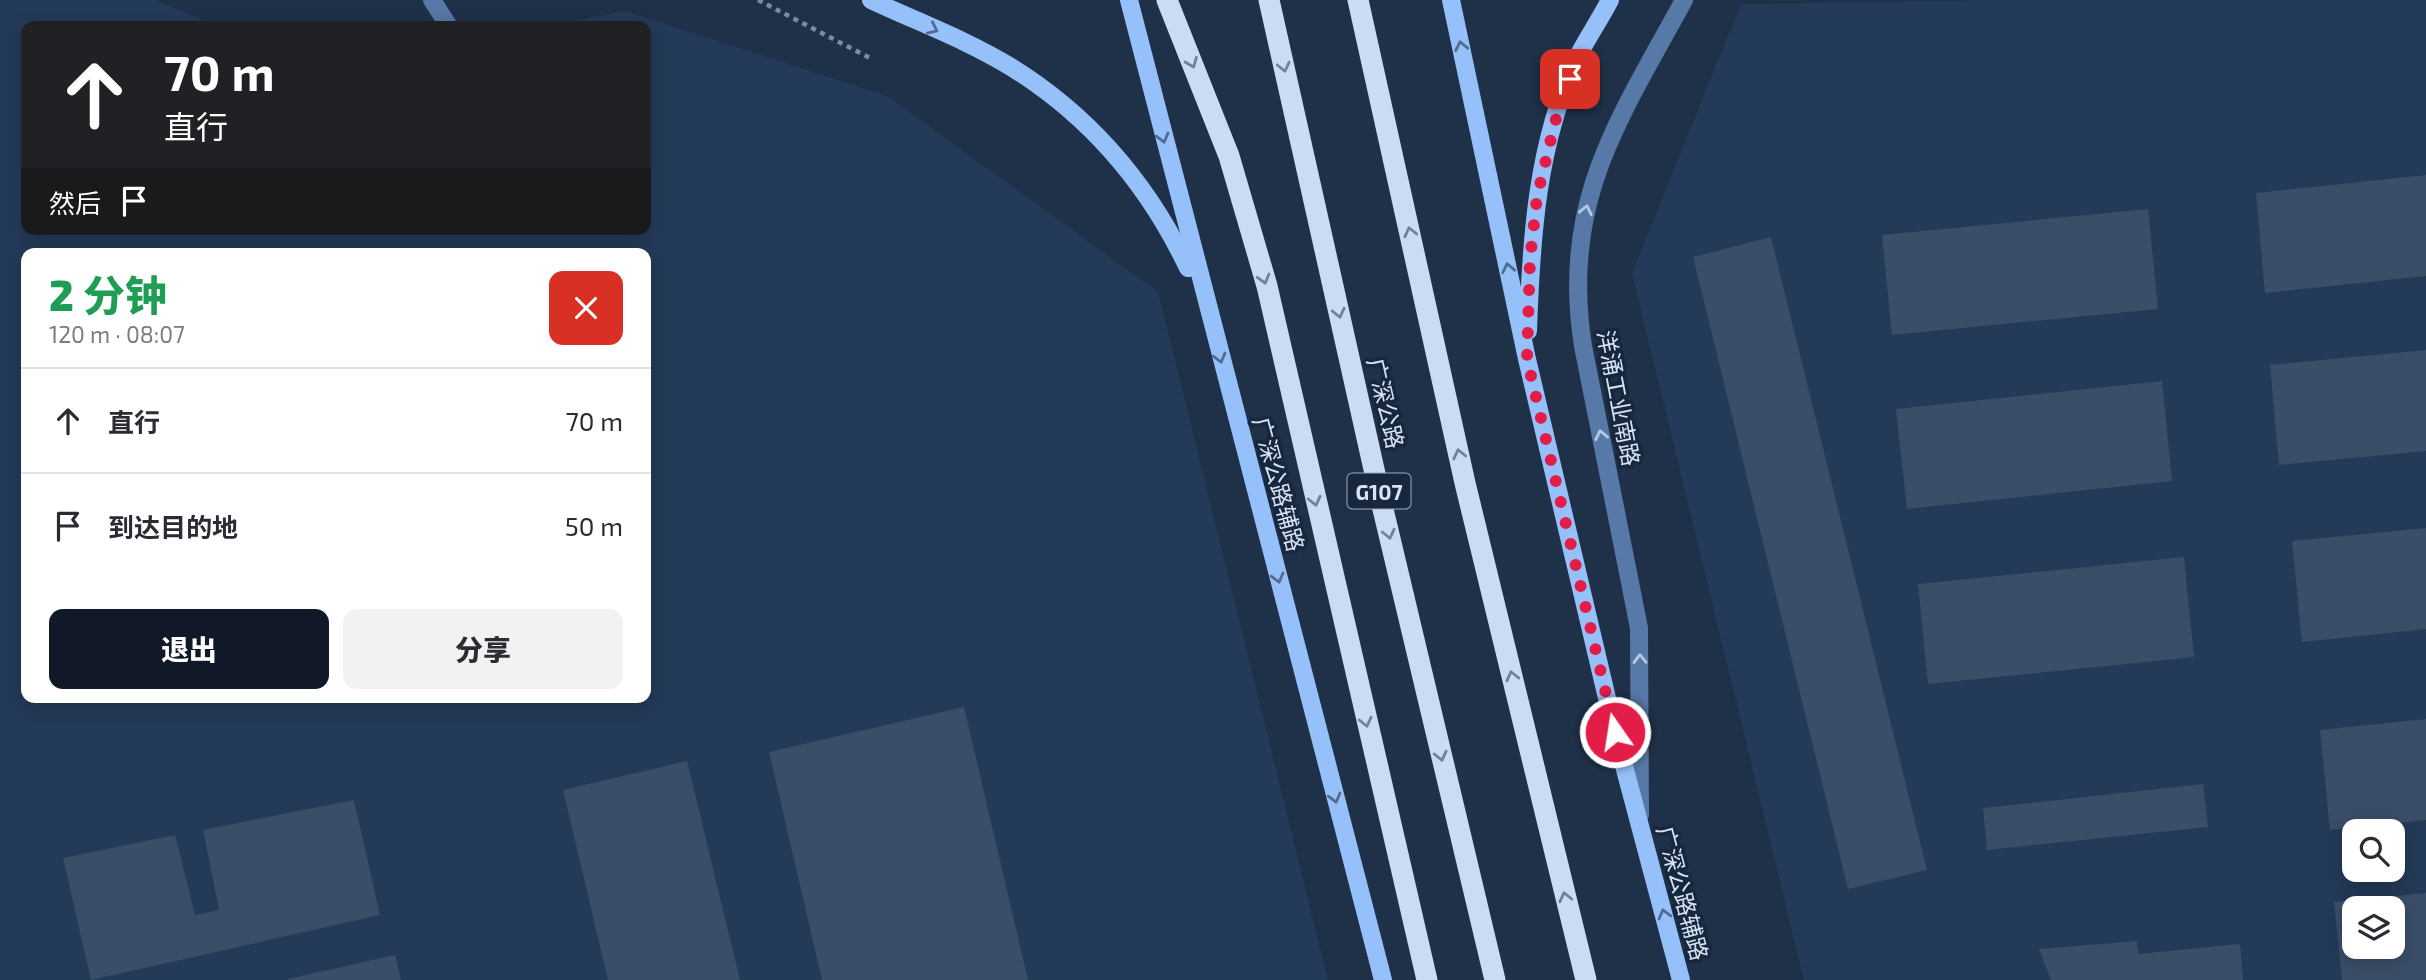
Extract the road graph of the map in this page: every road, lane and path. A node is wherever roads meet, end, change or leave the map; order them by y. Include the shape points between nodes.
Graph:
1 (432, 0) edge
2 (758, 0) edge
3 (871, 0) edge
4 (1129, 0) edge
5 (1167, 0) edge
6 (1269, 0) edge
7 (1358, 0) edge
8 (1451, 0) edge
9 (1610, 0) edge
10 (1684, 0) edge
11 (445, 21) edge
12 (870, 58) dead end
13 (1212, 324) junction
14 (1527, 359) junction
15 (1640, 825) junction
16 (1583, 972) edge
17 (1383, 980) edge
18 (1427, 980) edge
19 (1495, 980) edge
20 (1681, 980) edge

1 - 11 street
2 - 12 path
3 -> 13 main road via 1008,65 1081,120 1115,153 1170,230
4 -> 13 main road, 广深公路辅路
5 -> 18 highway via 1229,156 1266,286
6 -> 19 highway, 广深公路 / G107
16 -> 7 highway via 1465,483
14 -> 8 main road, 广深公路辅路
9 - 14 main road via 1577,58 1537,197
15 -> 10 street, 洋涌工业南路 via 1639,628 1583,346 1579,260 1588,199 1604,149
13 -> 17 main road, 广深公路辅路
14 - 15 main road, 广深公路辅路
20 -> 15 main road, 广深公路辅路

